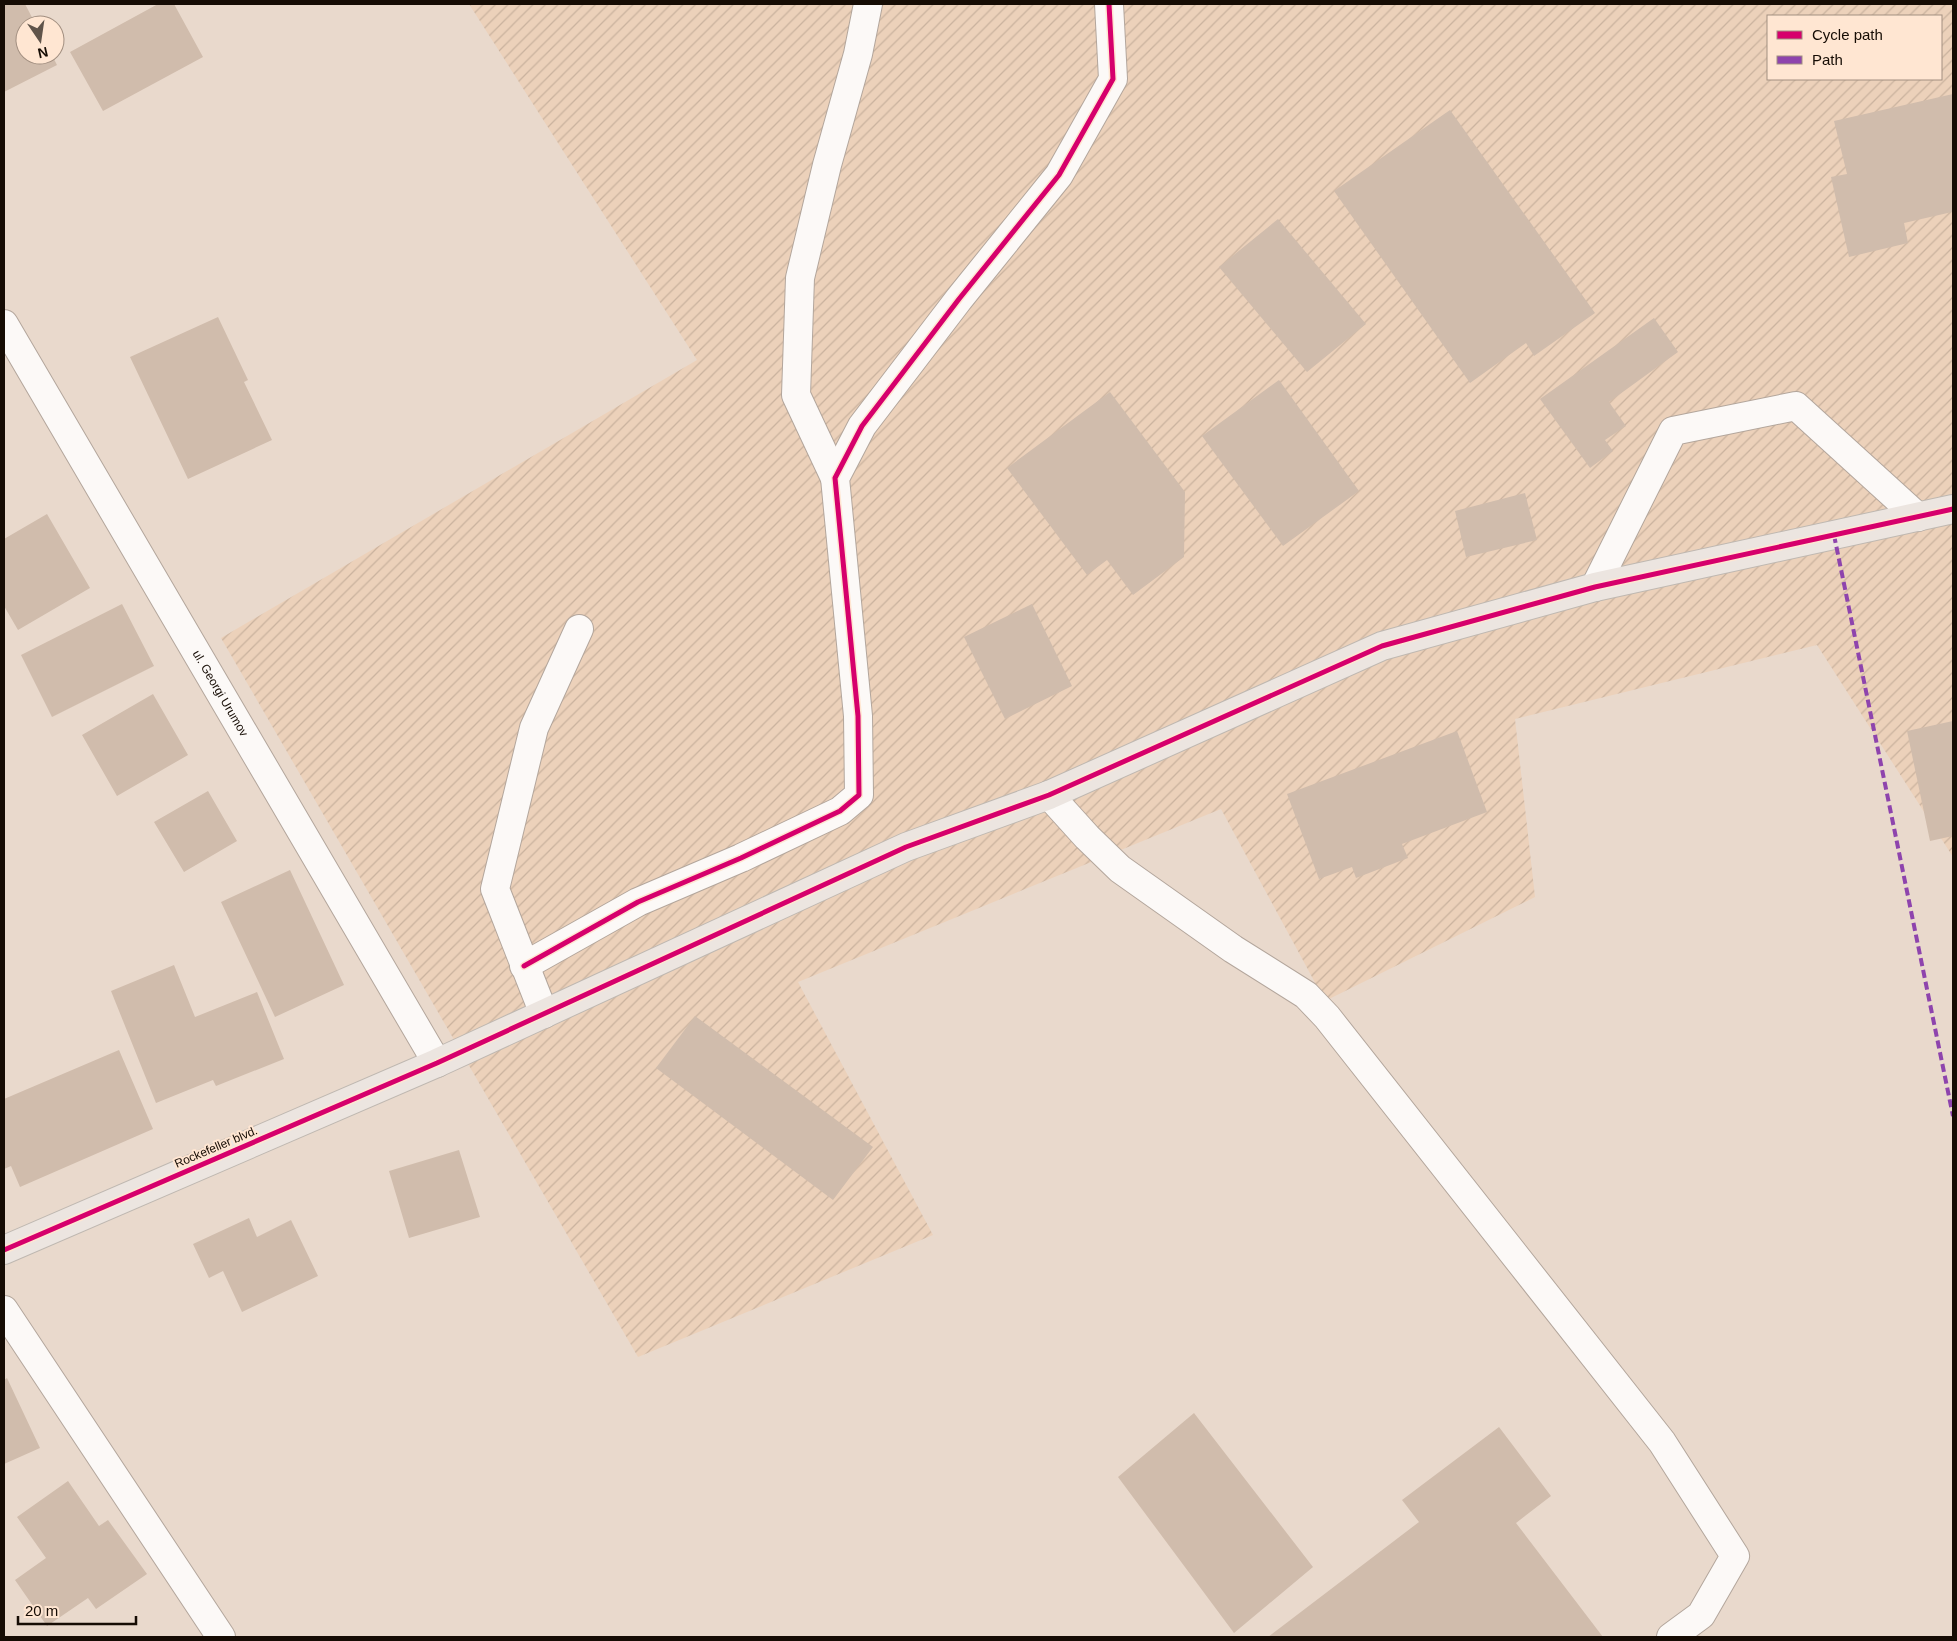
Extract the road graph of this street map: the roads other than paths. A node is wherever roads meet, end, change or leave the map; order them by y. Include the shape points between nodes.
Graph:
1 (868, 4) edge
2 (1109, 4) edge
3 (4, 324) edge
4 (835, 478) junction
5 (1953, 509) edge
6 (1918, 517) junction
7 (1595, 587) junction
8 (579, 629) dead end
9 (1049, 795) junction
10 (524, 966) junction
11 (544, 1014) junction
12 (437, 1063) junction
13 (4, 1250) edge
14 (4, 1310) edge
15 (221, 1637) edge
16 (1671, 1637) edge

1 - 4 street via 800,278 796,395
2 - 4 street via 1113,79 1059,175 862,426
3 - 12 street, ul. Georgi Urumov
4 - 10 street via 858,716 859,795 840,811 638,902
5 - 6 main road, Rockefeller blvd.
6 - 7 main road, Rockefeller blvd.
6 - 7 street via 1796,406 1673,431
7 - 9 main road, Rockefeller blvd. via 1382,646
8 - 10 street via 534,728 495,889
9 - 11 main road, Rockefeller blvd. via 906,847
9 - 16 street via 1120,868 1312,1001 1662,1442 1735,1556 1701,1615
10 - 11 street
11 - 12 main road, Rockefeller blvd.
12 - 13 main road, Rockefeller blvd.
14 - 15 street

